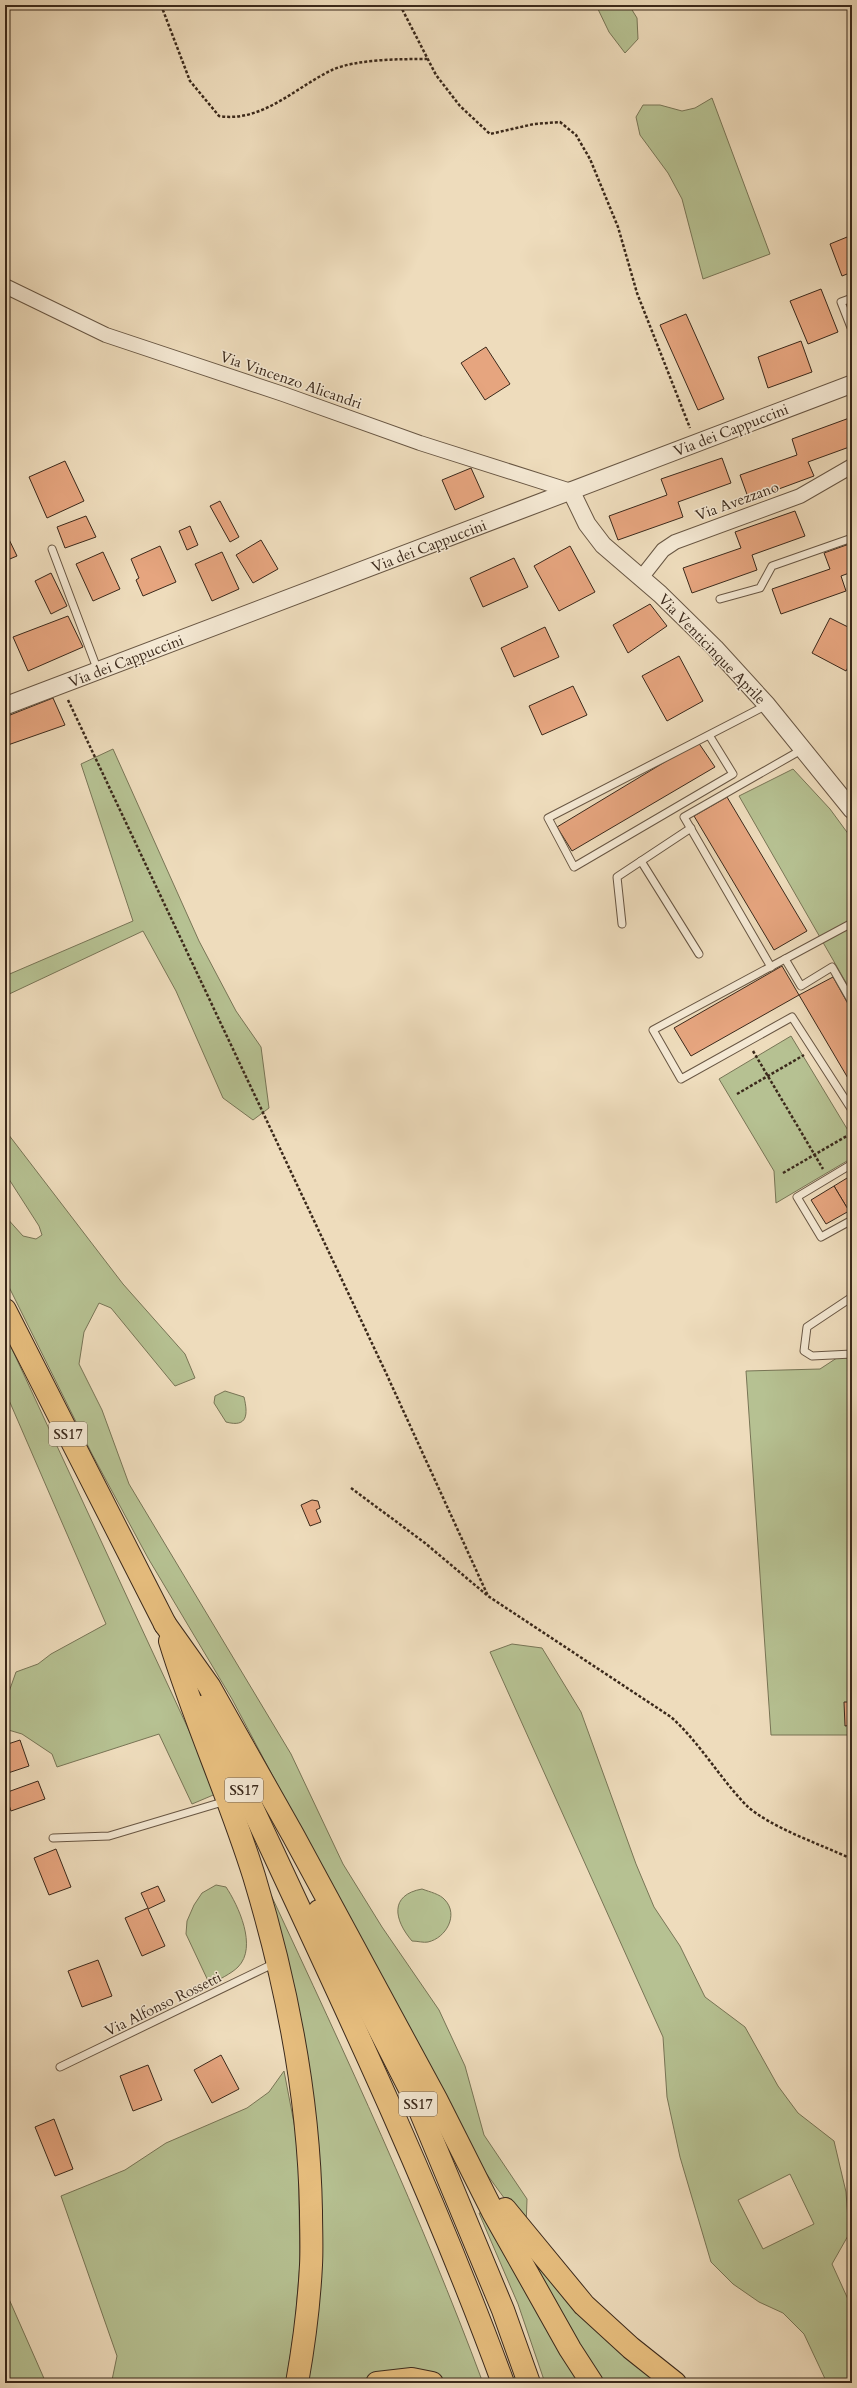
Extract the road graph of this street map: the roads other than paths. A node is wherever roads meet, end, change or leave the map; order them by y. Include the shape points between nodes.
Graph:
1 (5, 286) edge
2 (852, 298) edge
3 (852, 330) edge
4 (852, 384) edge
5 (851, 470) edge
6 (571, 491) junction
7 (852, 538) edge
8 (52, 549) dead end
9 (641, 578) junction
10 (720, 599) dead end
11 (98, 671) junction
12 (767, 705) junction
13 (5, 706) edge
14 (709, 735) junction
15 (803, 748) junction
16 (852, 810) edge
17 (690, 828) junction
18 (641, 861) junction
19 (852, 923) edge
20 (622, 924) dead end
21 (699, 954) dead end
22 (785, 959) junction
23 (771, 967) junction
24 (852, 1002) edge
25 (852, 1110) edge
26 (852, 1164) edge
27 (852, 1220) edge
28 (852, 1297) edge
29 (5, 1310) edge
30 (852, 1354) edge
31 (165, 1624) junction
32 (203, 1702) junction
33 (228, 1801) junction
34 (52, 1838) dead end
35 (277, 1962) junction
36 (60, 2067) dead end
37 (465, 2155) junction
38 (297, 2383) edge
39 (377, 2383) edge
40 (432, 2383) edge
41 (503, 2383) edge
42 (529, 2383) edge
43 (592, 2383) edge
44 (676, 2383) edge

1 - 6 street, Via Vincenzo Alicandri via 106,335 284,394 420,444
2 - 3 lane via 841,302
4 - 6 street, Via dei Cappuccini
5 - 9 street, Via Avezzano via 800,496 675,542 663,550
6 - 9 street, Via Venticinque Aprile via 598,540
6 - 11 street, Via dei Cappuccini
7 - 10 lane via 772,566 760,588
8 - 11 lane
9 - 12 street, Via Venticinque Aprile via 704,637
11 - 13 street, Via dei Cappuccini
12 - 14 lane
12 - 15 street, Via Venticinque Aprile
14 - 14 lane via 548,818 574,867 733,774
15 - 16 street, Via Venticinque Aprile
15 - 17 lane via 684,817
17 - 18 lane
17 - 23 lane
18 - 20 lane via 617,877
18 - 21 lane
19 - 22 lane
22 - 23 lane
22 - 24 lane via 801,986 832,967
23 - 25 lane via 653,1030 680,1079 792,1017
26 - 27 lane via 797,1197 821,1237
28 - 30 lane via 807,1327 804,1351 812,1356
29 - 31 main road, SS17
31 - 32 main road, SS17
31 - 33 main road via 185,1691
31 - 37 main road via 209,1686 349,1936
32 - 41 main road, SS17 via 391,2105 476,2309
32 - 42 main road, SS17 via 281,1837 416,2101 503,2310
33 - 34 lane via 109,1836
33 - 35 main road via 254,1876
35 - 36 lane, Via Alfonso Rossetti
35 - 38 main road via 302,2086 310,2182 312,2264 306,2331
37 - 43 main road via 493,2212 570,2349
37 - 44 main road via 524,2234 584,2305 631,2348
39 - 40 main road via 412,2379

